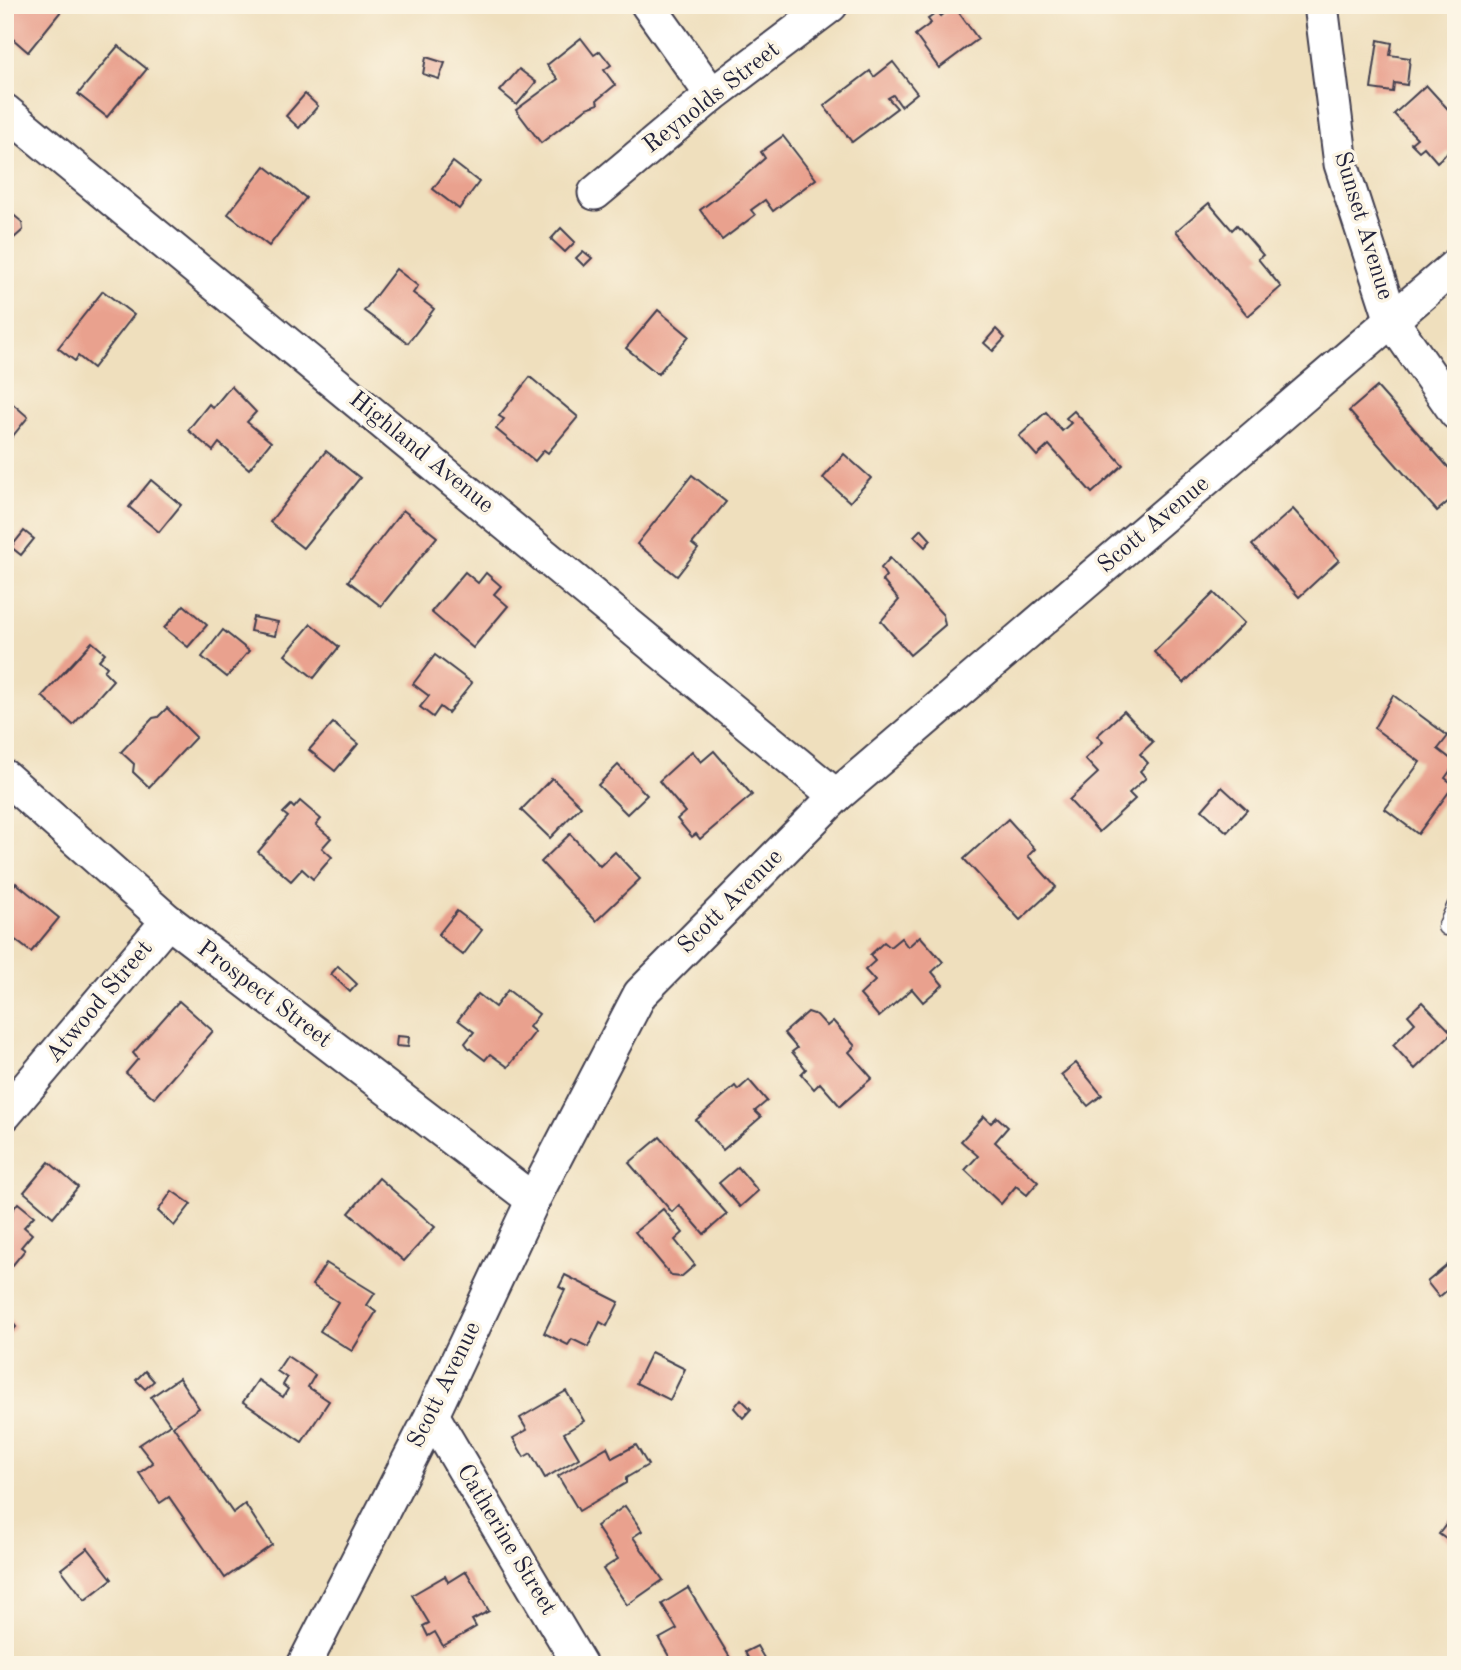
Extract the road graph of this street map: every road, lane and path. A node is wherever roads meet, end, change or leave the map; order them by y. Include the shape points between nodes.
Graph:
1 (648, 5) edge
2 (831, 5) edge
3 (1321, 5) edge
4 (712, 95) junction
5 (5, 111) edge
6 (595, 193) dead end
7 (1456, 265) edge
8 (1392, 321) junction
9 (1456, 413) edge
10 (5, 776) edge
11 (836, 796) junction
12 (1456, 905) edge
13 (168, 921) junction
14 (1446, 927) dead end
15 (5, 1114) edge
16 (533, 1200) junction
17 (432, 1415) junction
18 (304, 1665) edge
19 (580, 1665) edge

1 - 4 street
2 - 4 street, Reynolds Street
3 - 8 street, Sunset Avenue via 1341,164
4 - 6 street, Reynolds Street
5 - 11 street, Highland Avenue
7 - 8 street, Scott Avenue
8 - 9 street, Sunset Avenue
8 - 11 street, Scott Avenue
10 - 13 street, Prospect Street
11 - 16 street, Scott Avenue via 640,994
12 - 14 lane
13 - 15 street, Atwood Street
13 - 16 street, Prospect Street
16 - 17 street, Scott Avenue
17 - 18 street, Scott Avenue
17 - 19 street, Catherine Street

